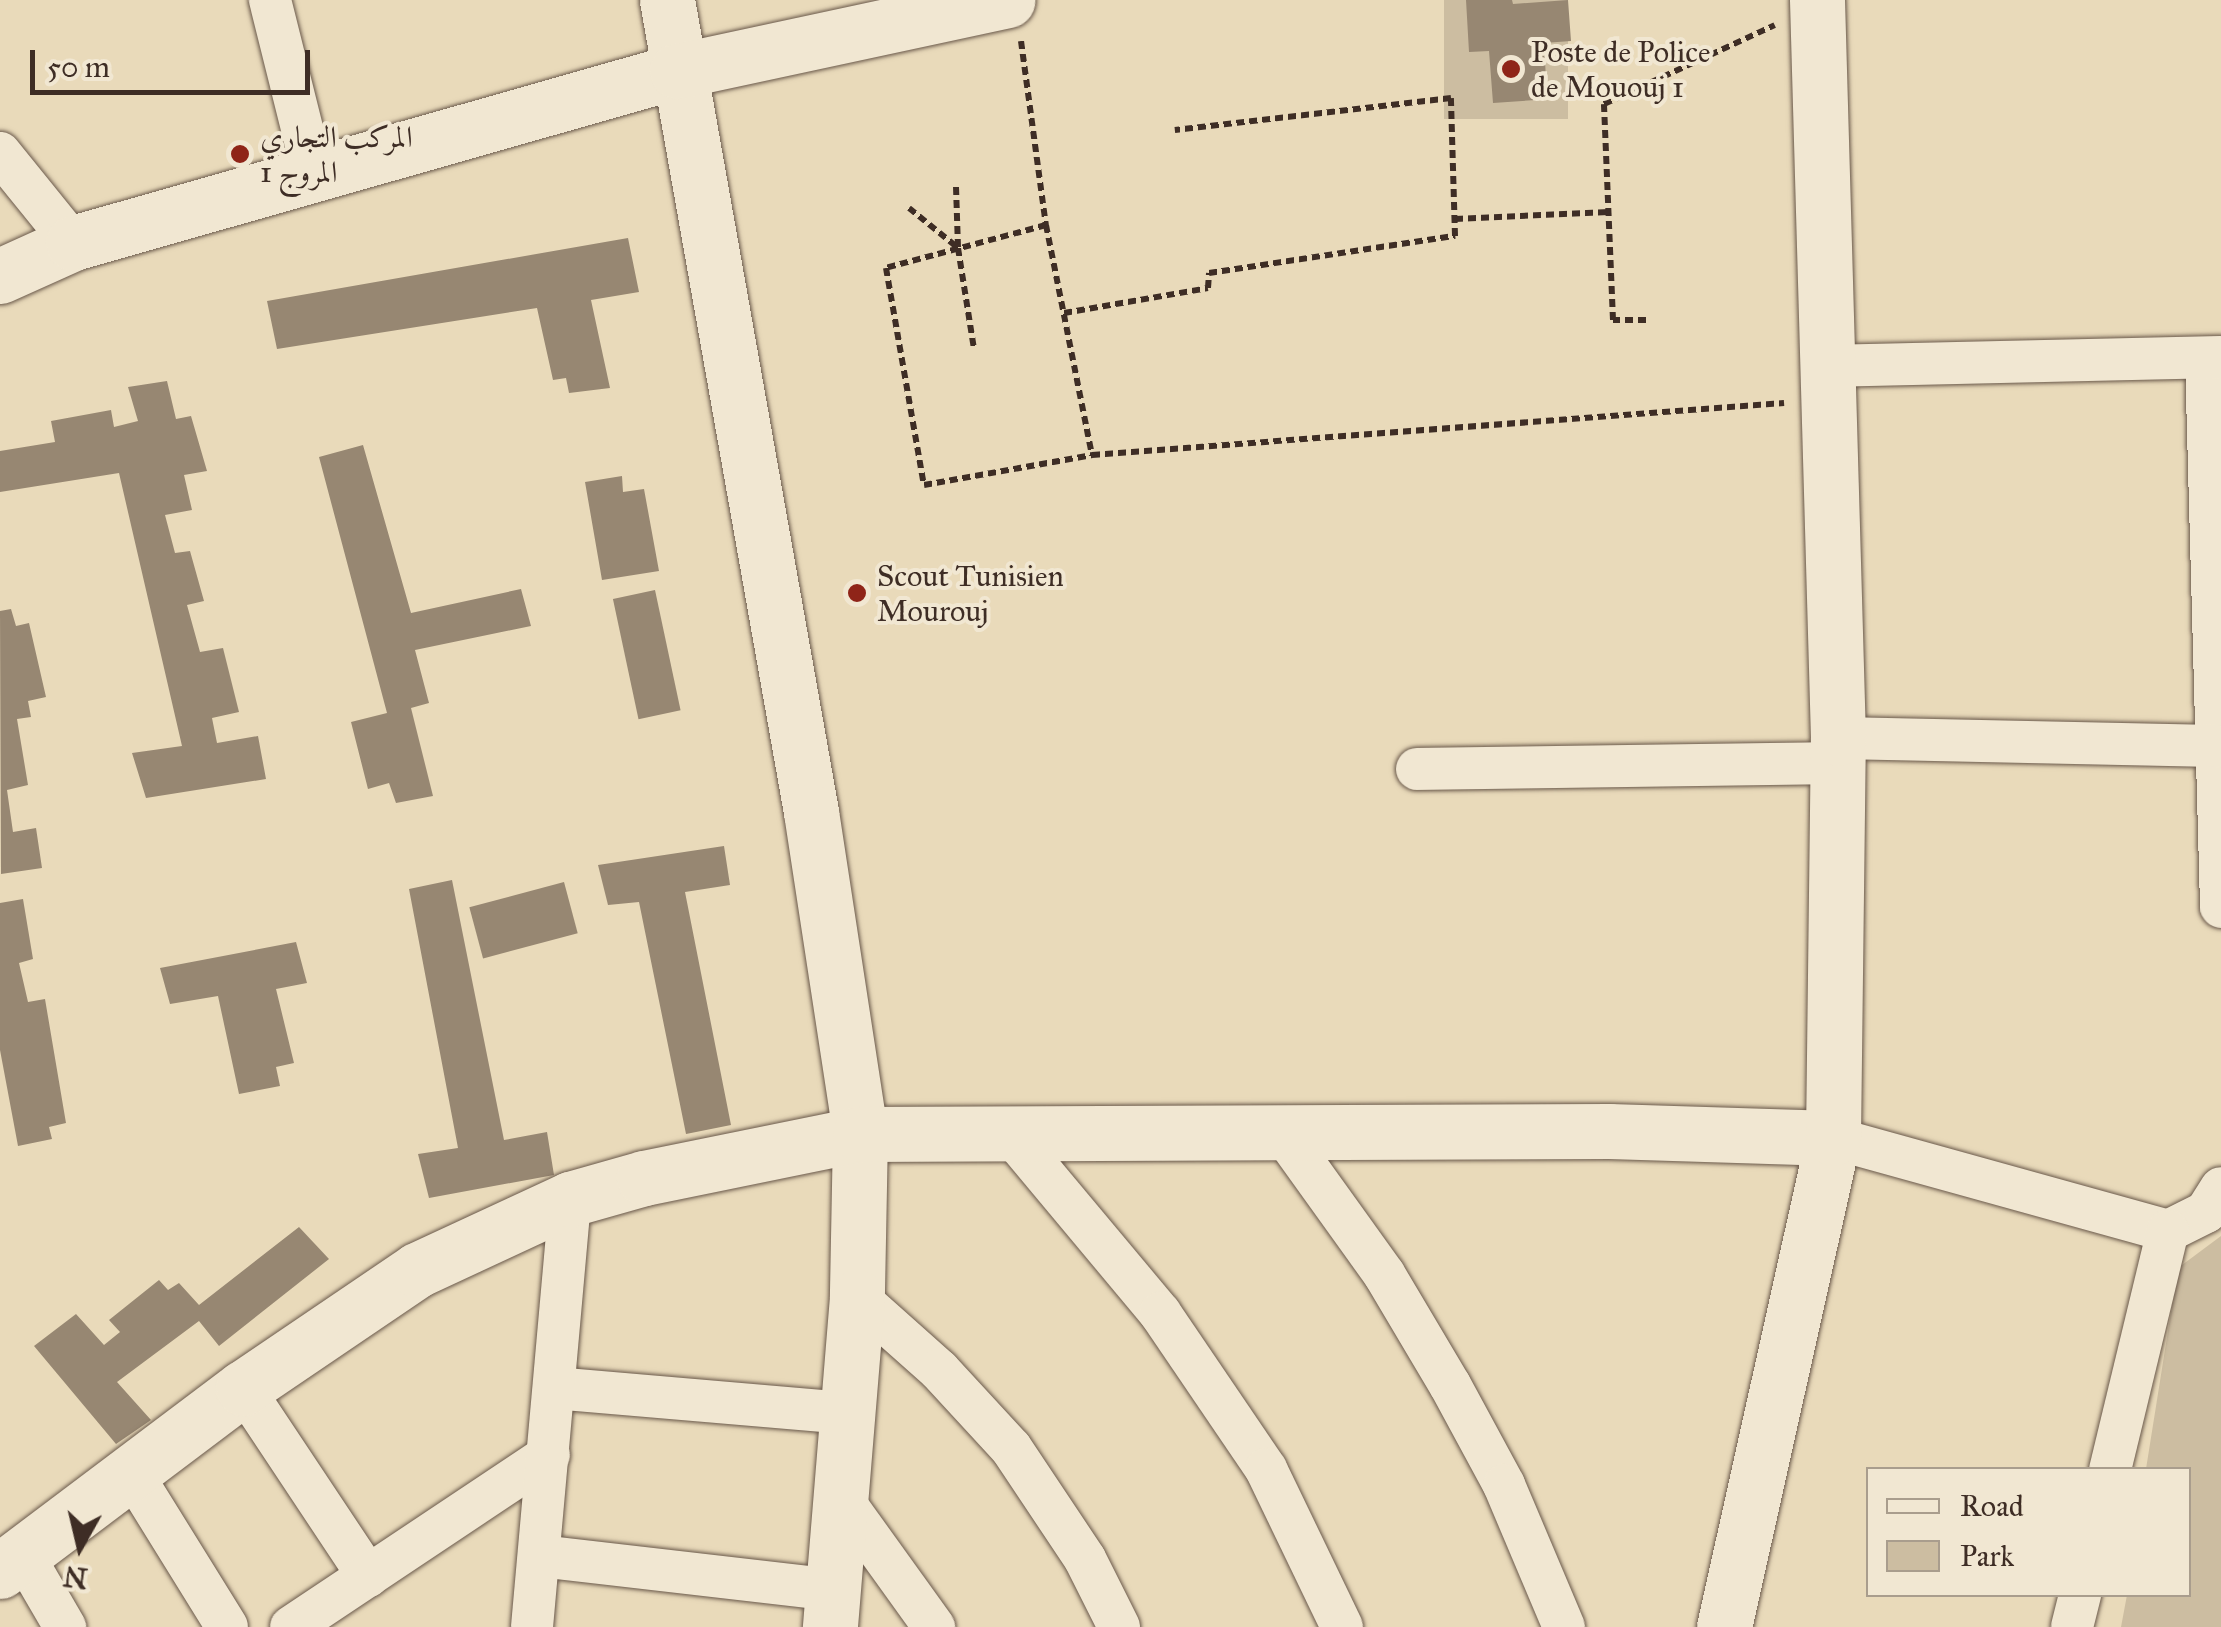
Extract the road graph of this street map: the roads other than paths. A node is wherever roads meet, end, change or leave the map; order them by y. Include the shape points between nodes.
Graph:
1 (270, 0) edge
2 (667, 0) edge
3 (1817, 3) edge
4 (1014, 19) edge
5 (676, 71) junction
6 (0, 153) edge
7 (313, 173) junction
8 (73, 244) junction
9 (0, 276) edge
10 (2214, 358) edge
11 (1825, 383) junction
12 (2217, 562) edge
13 (2218, 746) junction
14 (1838, 751) junction
15 (1417, 769) dead end
16 (2221, 907) edge
17 (1006, 1130) junction
18 (1282, 1132) junction
19 (860, 1134) junction
20 (1833, 1138) junction
21 (2221, 1188) edge
22 (570, 1199) junction
23 (2168, 1231) junction
24 (857, 1297) junction
25 (243, 1388) junction
26 (554, 1388) junction
27 (847, 1412) junction
28 (549, 1455) junction
29 (2111, 1467) edge
30 (132, 1472) junction
31 (842, 1499) junction
32 (540, 1556) junction
33 (11, 1562) edge
34 (368, 1576) junction
35 (2079, 1597) edge
36 (832, 1608) edge
37 (65, 1627) edge
38 (227, 1627) edge
39 (292, 1627) edge
40 (532, 1627) edge
41 (934, 1627) edge
42 (1118, 1627) edge
43 (1342, 1627) edge
44 (1564, 1627) edge
45 (1724, 1627) edge
46 (2072, 1627) edge

1 - 7 street
2 - 5 street
3 - 11 street
4 - 5 street
5 - 7 street
5 - 19 street via 811,812
6 - 8 street
7 - 8 street
8 - 9 street
10 - 11 street
10 - 12 street
11 - 14 street
12 - 13 street
13 - 14 street
13 - 16 street
14 - 15 street
14 - 20 street
17 - 18 street
17 - 19 street
17 - 43 street via 1160,1313 1266,1469
18 - 20 street via 1609,1130
18 - 44 street via 1384,1274 1450,1385 1504,1485
19 - 22 street
19 - 24 street
20 - 23 street
20 - 45 street
21 - 23 street via 2206,1212
22 - 25 street via 417,1270
22 - 26 street
23 - 29 street
24 - 27 street
24 - 42 street via 939,1370 1010,1448 1085,1559
25 - 30 street
25 - 34 street
26 - 27 street
26 - 28 street
27 - 31 street
28 - 32 street
28 - 34 street
30 - 33 street
30 - 38 street
31 - 36 street
31 - 41 street
32 - 36 street
32 - 40 street
33 - 37 street
34 - 39 street
35 - 46 street

